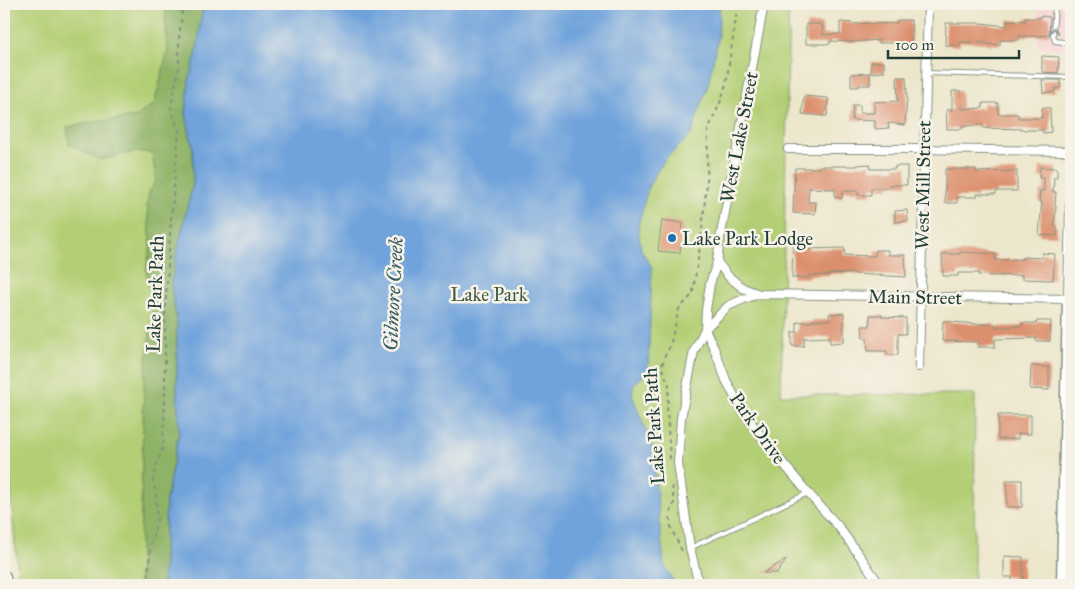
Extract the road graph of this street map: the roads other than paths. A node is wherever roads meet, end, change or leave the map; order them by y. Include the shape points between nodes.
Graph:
1 (764, 4) edge
2 (928, 4) edge
3 (1055, 4) edge
4 (1071, 43) edge
5 (926, 73) junction
6 (1071, 77) edge
7 (788, 149) dead end
8 (924, 149) junction
9 (1071, 152) edge
10 (1071, 204) edge
11 (717, 262) junction
12 (759, 294) junction
13 (920, 297) junction
14 (1070, 299) edge
15 (705, 329) junction
16 (919, 367) dead end
17 (1069, 461) edge
18 (808, 493) junction
19 (690, 548) junction
20 (4, 577) edge
21 (4, 585) edge
22 (699, 585) edge
23 (880, 585) edge
24 (1063, 585) edge

1 - 11 street, West Lake Street
2 - 5 street, West Mill Street
4 -> 3 lane via 1055,42
5 - 6 lane
5 - 8 street, West Mill Street
7 - 8 street
8 - 9 street
8 - 13 street, West Mill Street
10 - 14 street
11 - 12 street, Main Street via 743,288
11 - 15 street, West Lake Street via 710,284
12 - 13 street, Main Street
12 - 15 street, Main Street via 728,306
13 - 14 street, Main Street
13 - 16 street, West Mill Street
14 - 17 main road
15 - 18 street, Park Drive via 740,407
15 - 19 street via 694,351 678,463
17 - 24 main road
18 - 19 lane
18 - 23 street, Park Drive via 838,526
19 - 22 street
20 - 21 main road

